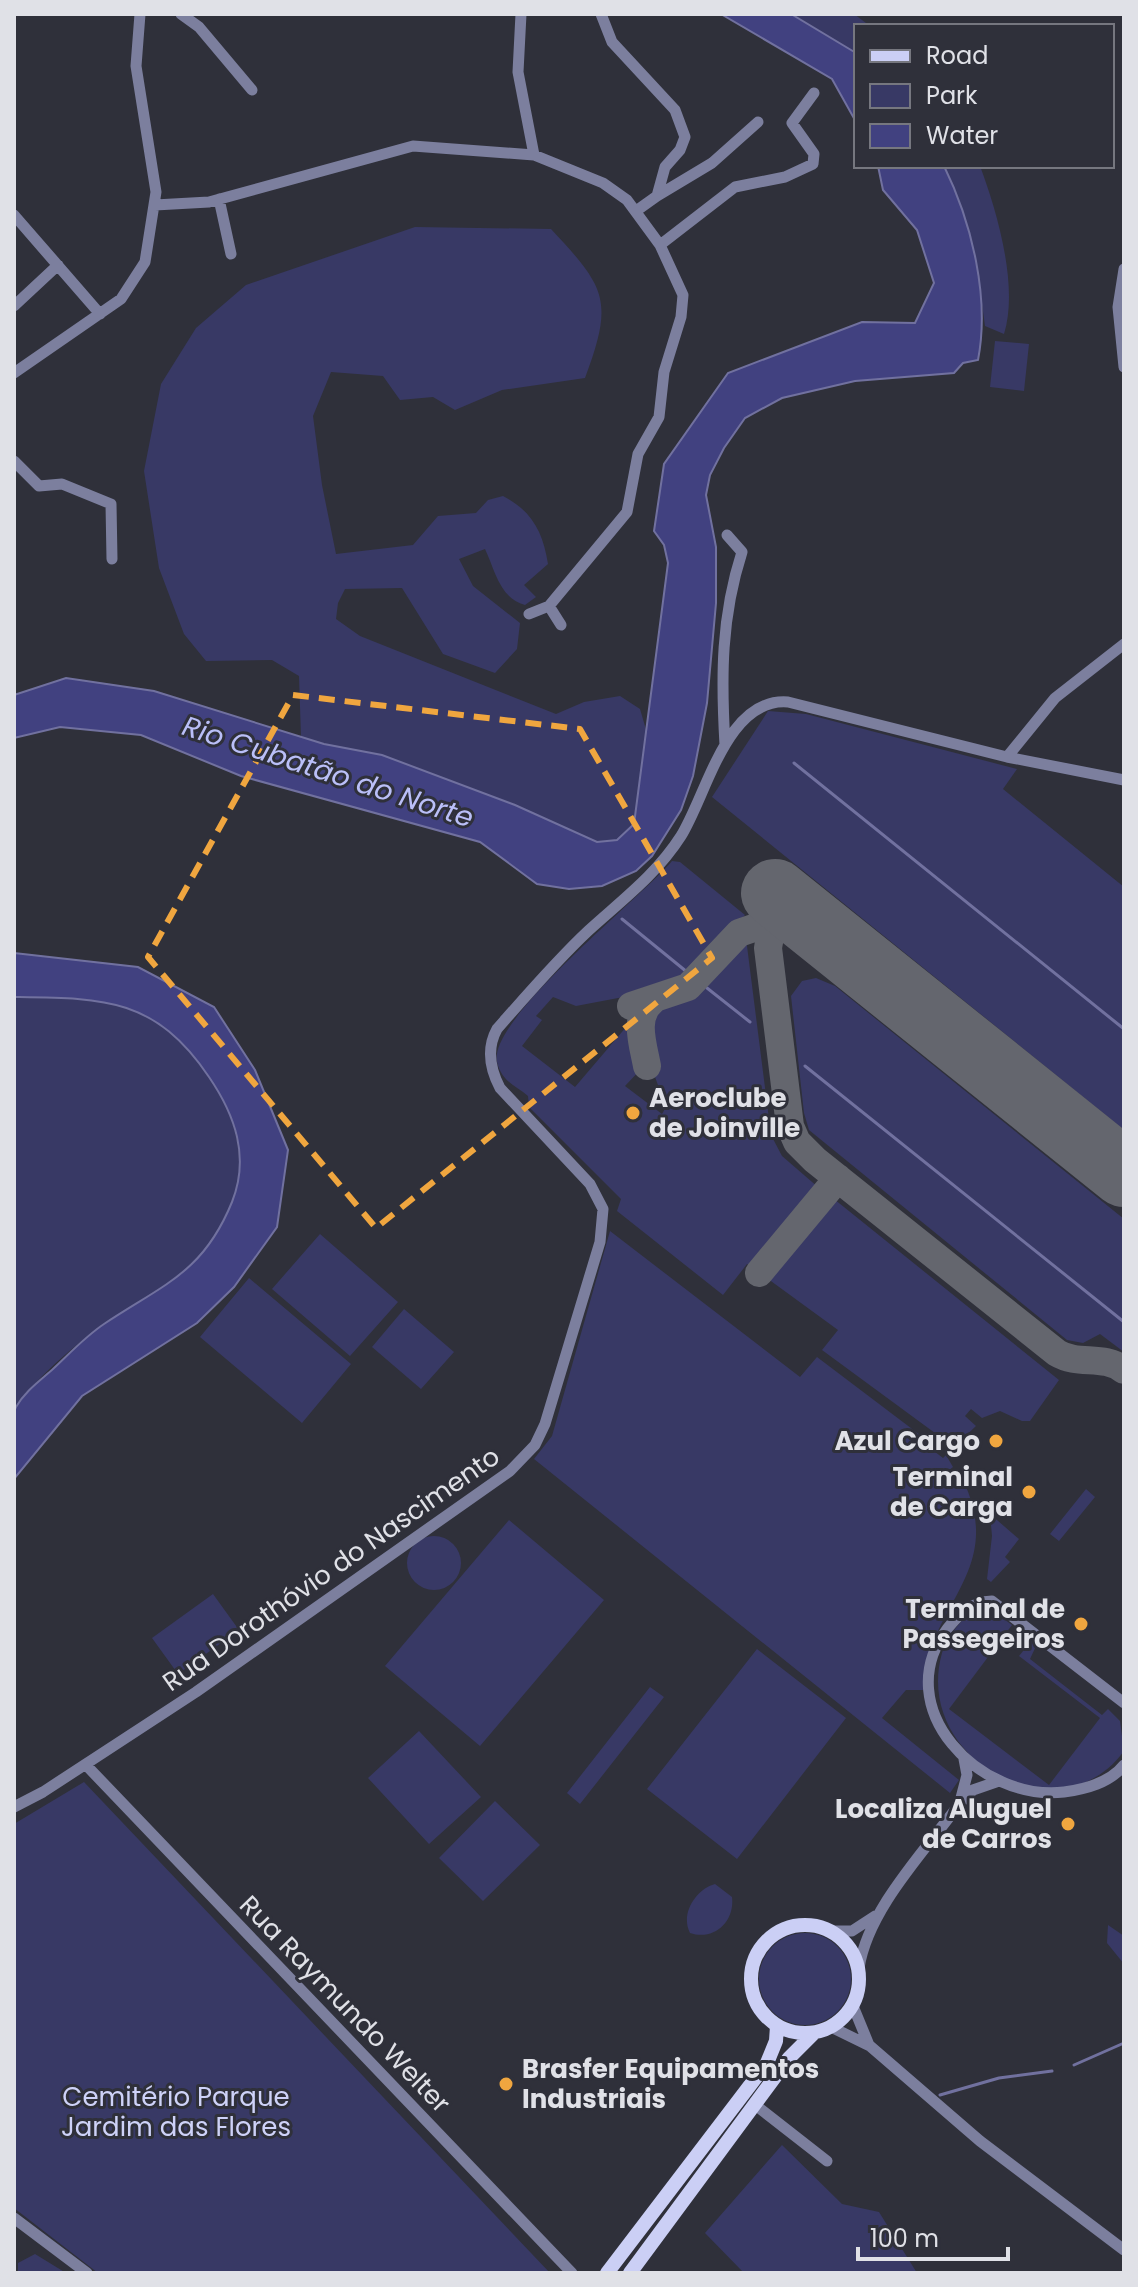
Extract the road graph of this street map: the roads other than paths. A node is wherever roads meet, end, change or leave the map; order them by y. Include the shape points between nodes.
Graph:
1 (140, 14) edge
2 (181, 14) edge
3 (521, 14) edge
4 (601, 14) edge
5 (252, 90) dead end
6 (814, 93) dead end
7 (758, 122) dead end
8 (534, 155) junction
9 (657, 196) junction
10 (219, 199) junction
11 (155, 205) junction
12 (636, 211) junction
13 (14, 215) edge
14 (660, 245) junction
15 (231, 254) dead end
16 (58, 265) junction
17 (1124, 269) edge
18 (14, 306) edge
19 (100, 314) junction
20 (1124, 367) edge
21 (14, 373) edge
22 (14, 461) edge
23 (727, 535) dead end
24 (112, 559) dead end
25 (549, 606) junction
26 (529, 614) dead end
27 (561, 625) dead end
28 (1121, 651) edge
29 (725, 746) junction
30 (1007, 757) junction
31 (1124, 780) edge
32 (1124, 1703) edge
33 (964, 1759) junction
34 (86, 1765) junction
35 (1124, 1765) edge
36 (996, 1782) junction
37 (960, 1803) junction
38 (14, 1807) edge
39 (879, 1914) junction
40 (832, 1931) junction
41 (859, 1968) junction
42 (853, 2006) junction
43 (777, 2026) junction
44 (831, 2027) junction
45 (814, 2033) junction
46 (870, 2046) junction
47 (754, 2104) junction
48 (827, 2161) dead end
49 (14, 2218) edge
50 (1124, 2250) edge
51 (87, 2273) edge
52 (572, 2273) edge
53 (607, 2273) edge
54 (630, 2273) edge

1 - 11 street via 136,66
2 - 5 street via 199,27
3 - 8 street via 518,72
4 - 9 street via 612,42 651,80 679,118 684,143 665,167
6 - 14 street via 792,123 814,154 813,164 785,177 735,187
7 - 9 street via 712,163
8 - 10 street via 413,146
8 - 12 street via 603,183
9 - 12 street
10 - 11 street
10 - 15 street
11 - 19 street via 138,277
12 - 14 street
13 - 16 street
14 - 25 street via 678,277 684,306 664,372 659,417 638,454 627,512
16 - 18 street
16 - 19 street
17 - 20 street via 1118,307
19 - 21 street
22 - 24 street via 39,486 62,484 111,504
23 - 29 street via 742,552 722,645
25 - 26 street
25 - 27 street
28 - 30 street via 1055,698
29 - 30 street via 755,709 777,701
29 - 34 street, Rua Dorothóvio do Nascimento via 688,825 659,868 556,964 497,1029 490,1045 500,1088 602,1203 600,1242 570,1345 545,1424 526,1456
30 - 31 street
32 - 33 street via 992,1601 981,1602 968,1607 940,1638 930,1675 939,1723
33 - 36 street
33 - 37 street via 967,1775
34 - 38 street, Rua Dorothóvio do Nascimento
34 - 52 street, Rua Raymundo Welter
35 - 36 street via 1083,1789 1042,1794
36 - 37 street via 973,1790
37 - 39 street
39 - 40 street via 852,1931
39 - 41 street
40 - 41 main road
40 - 43 main road via 801,1925 785,1929 759,1951 751,1975 755,2000
41 - 42 main road
42 - 44 main road
42 - 46 street
43 - 45 main road
43 - 53 main road via 767,2063
44 - 45 main road
44 - 46 street
45 - 47 main road
46 - 50 street via 980,2141
47 - 48 street
47 - 54 main road
49 - 51 street

